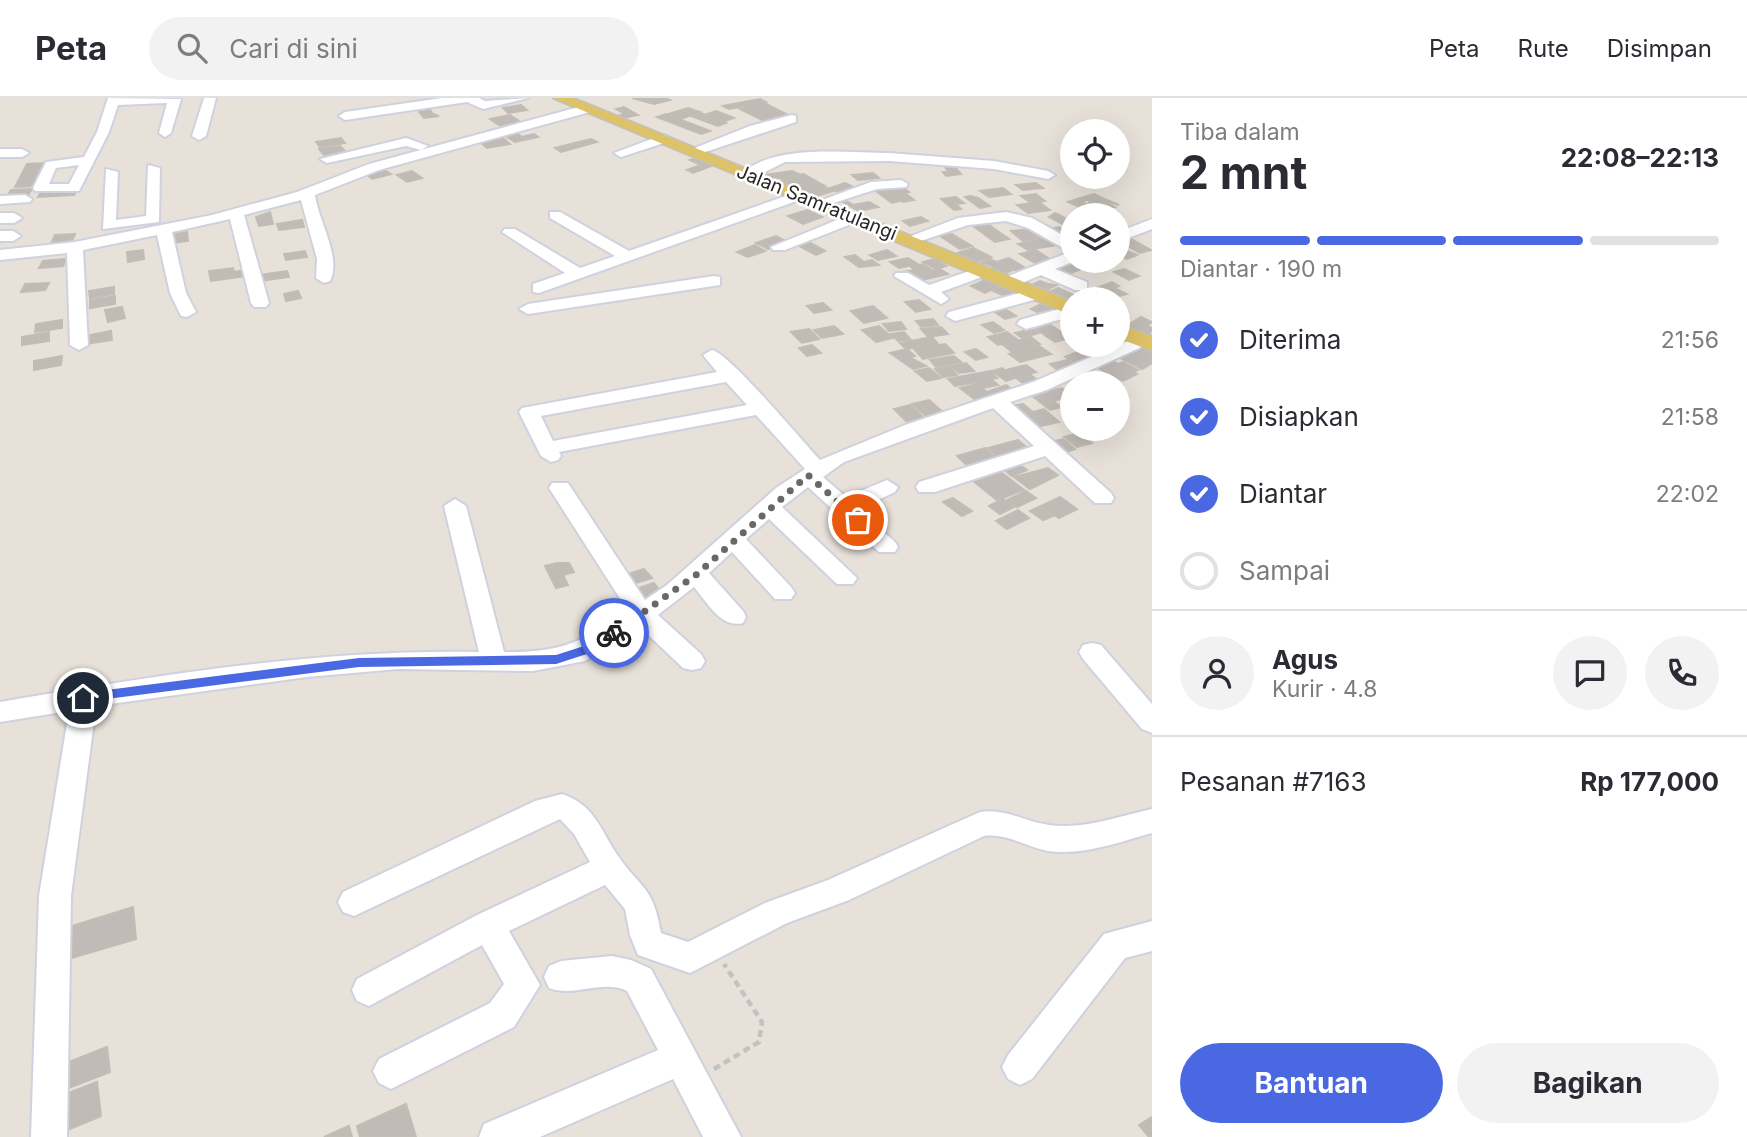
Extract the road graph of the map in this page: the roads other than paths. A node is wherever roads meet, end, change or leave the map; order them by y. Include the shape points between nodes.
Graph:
1 (210, 98) edge
2 (469, 98) edge
3 (522, 98) edge
4 (560, 98) edge
5 (175, 99) edge
6 (114, 100) edge
7 (586, 109) junction
8 (345, 116) dead end
9 (792, 119) dead end
10 (165, 133) dead end
11 (199, 136) dead end
12 (345, 137) dead end
13 (662, 139) junction
14 (358, 151) junction
15 (694, 151) junction
16 (0, 153) edge
17 (430, 153) junction
18 (621, 153) dead end
19 (327, 159) dead end
20 (88, 160) junction
21 (0, 168) edge
22 (153, 168) dead end
23 (111, 172) dead end
24 (750, 174) junction
25 (1048, 175) dead end
26 (901, 184) dead end
27 (308, 193) junction
28 (800, 195) junction
29 (25, 199) dead end
30 (0, 201) edge
31 (821, 203) junction
32 (236, 213) junction
33 (555, 215) dead end
34 (854, 218) junction
35 (1152, 224) edge
36 (142, 227) junction
37 (164, 229) junction
38 (510, 232) dead end
39 (1130, 232) edge
40 (909, 240) junction
41 (1060, 241) edge
42 (75, 247) junction
43 (779, 247) dead end
44 (0, 255) edge
45 (627, 256) junction
46 (1060, 261) edge
47 (1042, 269) junction
48 (984, 271) junction
49 (902, 276) dead end
50 (570, 277) junction
51 (324, 278) dead end
52 (714, 281) dead end
53 (1009, 282) junction
54 (1082, 286) dead end
55 (539, 288) dead end
56 (928, 291) junction
57 (1035, 294) junction
58 (260, 303) dead end
59 (584, 303) junction
60 (1060, 305) edge
61 (528, 309) dead end
62 (187, 312) dead end
63 (1060, 314) edge
64 (1026, 324) dead end
65 (1130, 335) edge
66 (1147, 342) edge
67 (79, 345) dead end
68 (712, 355) dead end
69 (732, 375) junction
70 (997, 401) junction
71 (763, 408) junction
72 (1049, 448) junction
73 (812, 472) junction
74 (887, 487) dead end
75 (927, 487) dead end
76 (560, 488) dead end
77 (1103, 498) dead end
78 (456, 506) dead end
79 (769, 507) junction
80 (843, 507) junction
81 (734, 540) junction
82 (887, 547) dead end
83 (696, 575) junction
84 (845, 578) dead end
85 (783, 593) dead end
86 (642, 614) junction
87 (734, 617) dead end
88 (1092, 652) dead end
89 (494, 662) junction
90 (692, 662) dead end
91 (83, 698) junction
92 (0, 712) edge
93 (1152, 722) edge
94 (1152, 821) edge
95 (609, 868) junction
96 (354, 902) dead end
97 (488, 925) junction
98 (1152, 936) edge
99 (561, 977) dead end
100 (369, 990) dead end
101 (1020, 1067) dead end
102 (687, 1069) junction
103 (391, 1071) dead end
104 (49, 1137) edge
105 (497, 1137) edge
106 (723, 1137) edge

1 - 11 street
2 - 3 street via 483,105
2 - 8 street
4 - 7 main road, Jalan Samratulangi
5 - 6 street
5 - 10 street
6 - 20 street
7 - 13 main road, Jalan Samratulangi
7 - 17 street
9 - 15 street via 758,126
12 - 14 street
13 - 15 main road, Jalan Samratulangi
13 - 18 street
14 - 17 street via 410,142
14 - 19 street
15 - 24 main road, Jalan Samratulangi
16 - 21 street via 20,160
17 - 27 street via 350,174
20 - 20 street via 51,165 40,185 47,190 74,188
22 - 36 street via 154,219
23 - 36 street via 108,226
24 - 25 street via 783,158 889,157 995,165
24 - 28 main road, Jalan Samratulangi
26 - 31 street via 876,185
27 - 32 street
27 - 51 street via 325,259
28 - 31 main road, Jalan Samratulangi
28 - 45 street
29 - 30 street
31 - 34 main road, Jalan Samratulangi
32 - 37 street
32 - 58 street
33 - 45 street
34 - 40 main road, Jalan Samratulangi
34 - 43 street
35 - 39 street
36 - 37 street
36 - 42 street
37 - 62 street via 178,293
38 - 50 street
40 - 41 street via 962,222 1006,217 1021,219
40 - 48 main road, Jalan Samratulangi
42 - 44 street
42 - 67 street
45 - 50 street
46 - 47 street
47 - 53 street
47 - 54 street
48 - 53 main road, Jalan Samratulangi
48 - 56 street
49 - 56 street
50 - 55 street
50 - 59 street
52 - 59 street
53 - 57 main road, Jalan Samratulangi
56 - 57 street via 951,309
57 - 60 main road, Jalan Samratulangi
59 - 61 street
63 - 64 street
65 - 66 main road
66 - 70 street
68 - 69 street
69 - 71 street
69 - 71 street via 529,412 549,452
70 - 72 street
70 - 73 street via 866,446
71 - 73 street
72 - 75 street
72 - 77 street
73 - 79 street
73 - 80 street
74 - 80 street
76 - 86 street
78 - 89 street
79 - 81 street
79 - 84 street
80 - 82 street
81 - 83 street
81 - 85 street
83 - 86 street
83 - 87 street
86 - 89 street via 576,654 533,662
86 - 90 street
88 - 93 street
89 - 91 street via 359,662
91 - 92 street
91 - 104 street via 55,896
94 - 95 street via 1077,838 1050,838 1004,821 980,824 838,890 776,912 690,958 649,944 636,897
95 - 96 street via 579,819 566,807 557,806
95 - 97 street
97 - 100 street
97 - 103 street via 523,985 502,1015
98 - 101 street via 1115,945
99 - 102 street via 613,973 635,977
102 - 105 street
102 - 106 street

